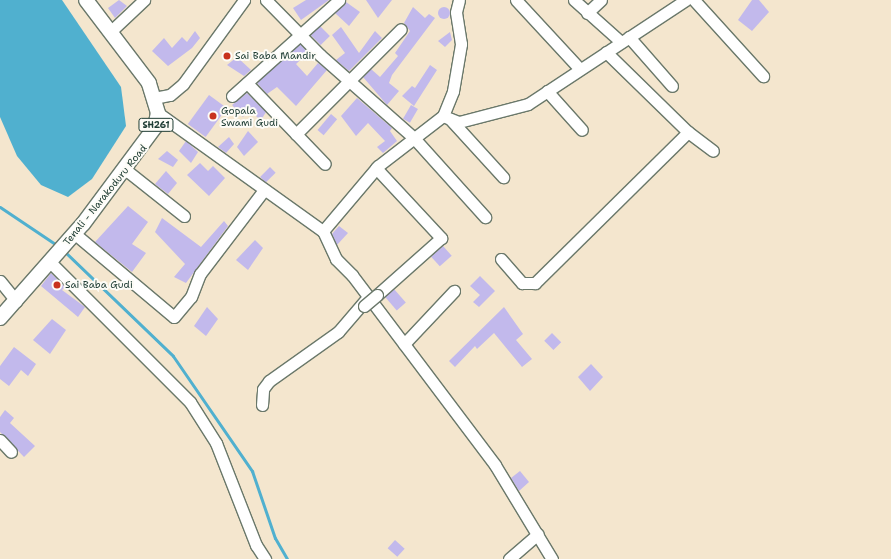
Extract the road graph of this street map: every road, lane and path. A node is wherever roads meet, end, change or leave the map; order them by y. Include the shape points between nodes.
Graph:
1 (86, 0) edge
2 (144, 0) edge
3 (244, 0) edge
4 (266, 0) edge
5 (339, 0) edge
6 (516, 0) edge
7 (574, 0) edge
8 (601, 0) edge
9 (686, 0) edge
10 (694, 0) edge
11 (458, 1) edge
12 (587, 13) junction
13 (401, 29) dead end
14 (110, 32) junction
15 (301, 35) junction
16 (625, 40) junction
17 (606, 52) junction
18 (580, 69) junction
19 (763, 76) dead end
20 (348, 80) junction
21 (247, 83) junction
22 (672, 86) dead end
23 (547, 91) junction
24 (232, 96) dead end
25 (154, 98) junction
26 (158, 113) junction
27 (446, 117) junction
28 (582, 130) dead end
29 (688, 132) junction
30 (296, 134) junction
31 (413, 137) junction
32 (714, 151) dead end
33 (325, 164) dead end
34 (376, 168) junction
35 (126, 170) junction
36 (503, 178) dead end
37 (264, 190) junction
38 (184, 216) dead end
39 (485, 217) dead end
40 (323, 231) junction
41 (71, 238) junction
42 (501, 259) dead end
43 (52, 260) junction
44 (0, 281) edge
45 (454, 291) dead end
46 (16, 301) junction
47 (366, 303) junction
48 (0, 318) edge
49 (404, 344) junction
50 (262, 405) dead end
51 (0, 440) edge
52 (11, 452) dead end
53 (538, 534) junction
54 (265, 559) edge
55 (509, 559) edge
56 (552, 559) edge

1 - 14 main road, SH261
2 - 14 street
3 - 25 street via 183,84 170,95
4 - 15 street
5 - 15 street
6 - 18 street
7 - 12 street
8 - 12 street
9 - 16 street
10 - 19 street
11 - 27 street via 461,44
12 - 16 street
13 - 20 street
14 - 25 main road, SH261 via 149,83
15 - 20 street
15 - 21 street
16 - 17 street
16 - 22 street
17 - 18 street
17 - 29 street
18 - 23 street
20 - 30 street
20 - 31 street
21 - 24 street
21 - 30 street
23 - 27 street via 528,104 459,122
23 - 28 street
25 - 26 main road, SH261
26 - 35 main road, Tenali - Narakoduru Road / SH261 via 148,140
26 - 37 street
27 - 31 street
27 - 36 street
29 - 32 street
29 - 42 street via 535,283 522,283
30 - 33 street
31 - 34 street
31 - 39 street
34 - 40 street
34 - 47 street via 441,238
35 - 38 street
35 - 41 main road, Tenali - Narakoduru Road / SH261
37 - 40 street
37 - 41 street via 200,274 191,297 174,317
40 - 47 street via 336,260
41 - 43 main road, Tenali - Narakoduru Road / SH261
43 - 46 main road, Tenali - Narakoduru Road / SH261
43 - 54 street via 190,402 216,443 256,545
44 - 46 street
45 - 49 street
46 - 48 main road, Tenali - Narakoduru Road / SH261
47 - 49 street
47 - 50 street via 338,332 269,381 263,389
49 - 53 street via 495,465
51 - 52 street
53 - 55 street
53 - 56 street

